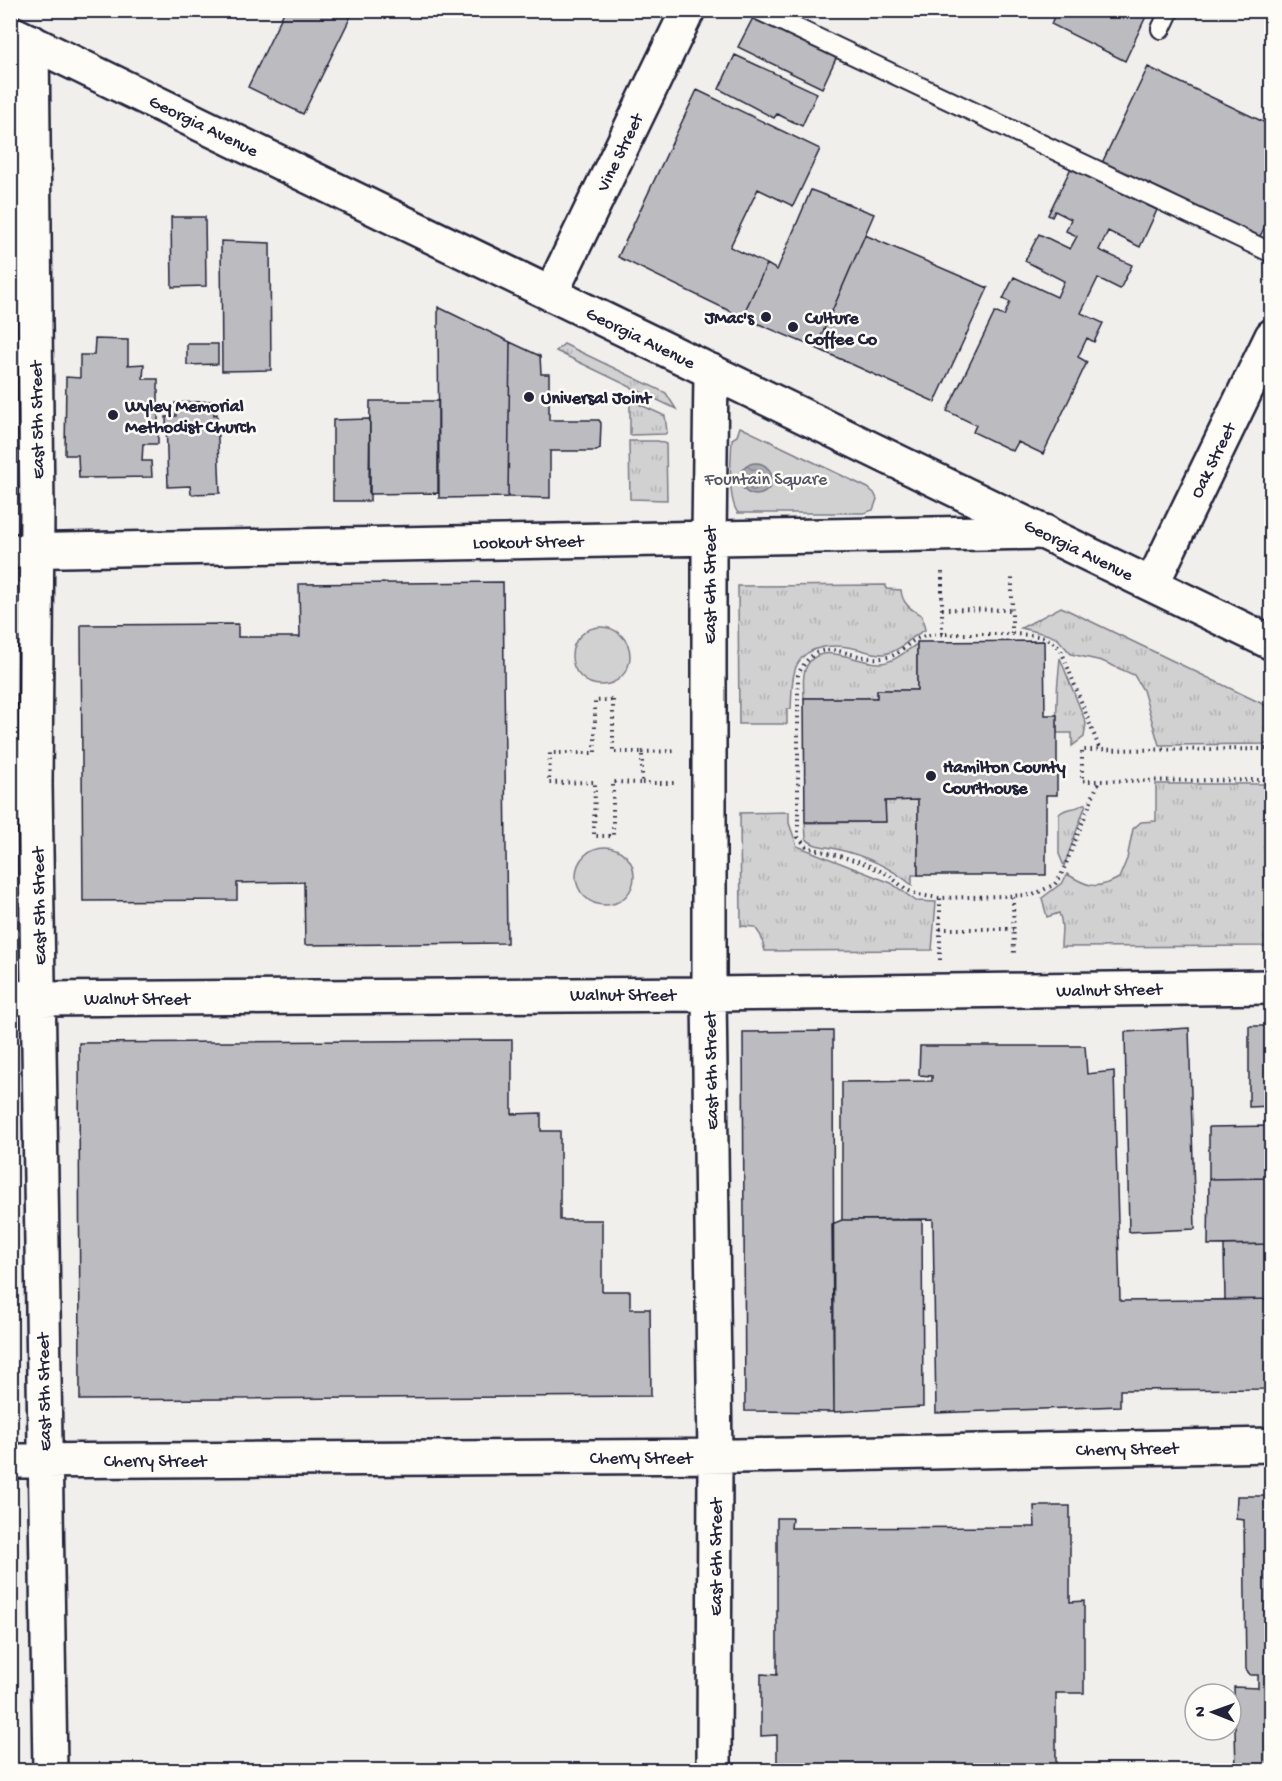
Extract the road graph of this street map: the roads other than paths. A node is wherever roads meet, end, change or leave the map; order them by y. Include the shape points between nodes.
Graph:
1 (688, 10) edge
2 (758, 10) edge
3 (1170, 10) edge
4 (1161, 29) dead end
5 (21, 37) edge
6 (1272, 253) edge
7 (551, 293) junction
8 (1272, 336) edge
9 (711, 371) junction
10 (1045, 532) junction
11 (709, 537) junction
12 (23, 551) edge
13 (1152, 584) junction
14 (1272, 643) edge
15 (1272, 987) edge
16 (709, 994) junction
17 (25, 998) edge
18 (1272, 1445) edge
19 (715, 1456) junction
20 (10, 1461) edge
21 (44, 1461) junction
22 (50, 1770) edge
23 (714, 1770) edge

1 - 7 street, Vine Street
2 - 6 lane
3 - 4 lane
5 - 7 street, Georgia Avenue
5 - 12 street, East 5th Street
7 - 9 street, Georgia Avenue
8 - 13 street, Oak Street
9 - 10 street, Georgia Avenue
9 - 11 street, East 6th Street
10 - 11 street, Lookout Street
10 - 13 street, Georgia Avenue
11 - 12 street, Lookout Street
11 - 16 street, East 6th Street
12 - 17 street, East 5th Street via 35,785
13 - 14 street, Georgia Avenue
15 - 16 street, Walnut Street
16 - 17 street, Walnut Street
16 - 19 street, East 6th Street
17 - 21 street, East 5th Street
18 - 19 street, Cherry Street
19 - 21 street, Cherry Street
19 - 23 street, East 6th Street
20 - 21 street, Cherry Street
21 - 22 street, East 5th Street

